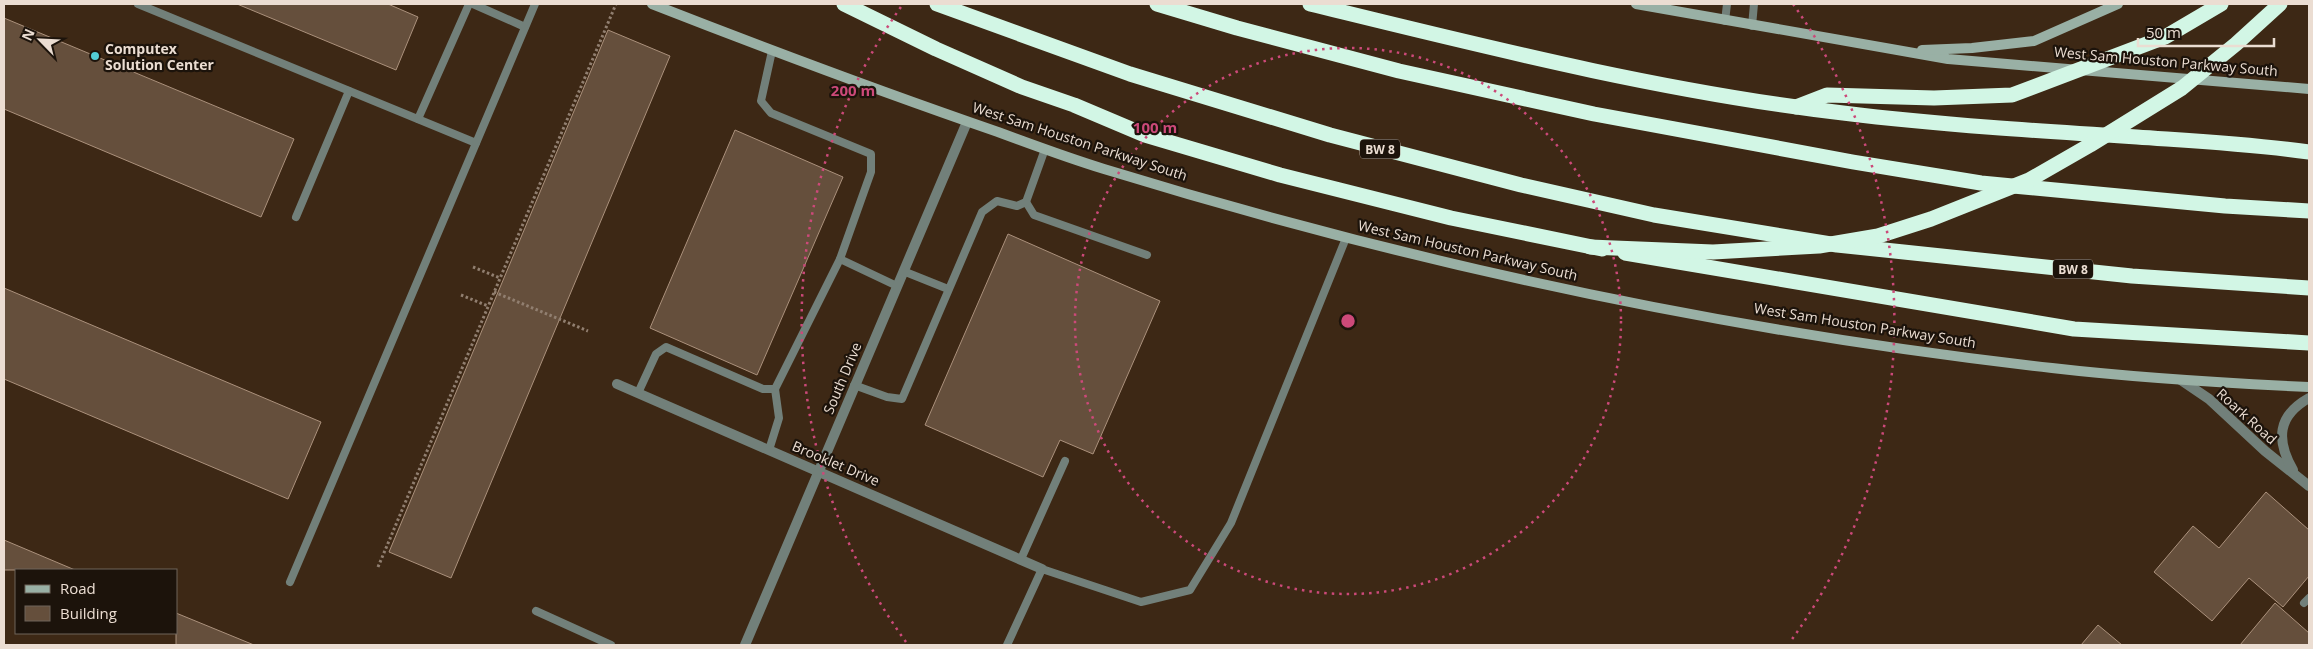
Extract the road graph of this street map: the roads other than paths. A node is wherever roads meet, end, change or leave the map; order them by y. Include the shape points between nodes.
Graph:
1 (138, 4) edge
2 (471, 4) edge
3 (535, 4) edge
4 (652, 4) edge
5 (844, 4) edge
6 (937, 4) edge
7 (1157, 4) edge
8 (1310, 4) edge
9 (1636, 4) edge
10 (1727, 4) edge
11 (1754, 4) edge
12 (2118, 4) edge
13 (2221, 4) edge
14 (2280, 4) edge
15 (1725, 21) junction
16 (1752, 26) junction
17 (525, 27) junction
18 (772, 51) junction
19 (1903, 51) junction
20 (2309, 89) edge
21 (349, 91) junction
22 (1796, 107) junction
23 (418, 119) junction
24 (967, 122) junction
25 (476, 143) junction
26 (1045, 148) junction
27 (2309, 152) edge
28 (1026, 202) junction
29 (2309, 211) edge
30 (296, 216) dead end
31 (1346, 238) junction
32 (1590, 247) junction
33 (1147, 255) dead end
34 (840, 259) junction
35 (903, 271) junction
36 (897, 286) junction
37 (2309, 288) edge
38 (948, 290) junction
39 (2309, 343) edge
40 (2181, 380) junction
41 (618, 384) dead end
42 (854, 385) junction
43 (2309, 388) edge
44 (775, 389) junction
45 (638, 393) junction
46 (2309, 398) edge
47 (769, 450) junction
48 (1065, 460) dead end
49 (817, 470) junction
50 (2295, 473) junction
51 (2309, 486) edge
52 (1021, 559) junction
53 (1042, 568) junction
54 (290, 582) dead end
55 (536, 611) dead end
56 (611, 645) edge
57 (745, 645) edge
58 (1007, 645) edge

1 - 21 lane
2 - 17 lane
2 - 23 lane
3 - 17 lane
4 - 18 main road, West Sam Houston Parkway South
5 - 32 highway via 1022,87 1145,135 1289,177 1460,220
6 - 37 highway, BW 8 via 1130,74 1330,135 1522,185 1654,215 1837,245 2132,276
7 - 29 highway, bridge via 1399,71 1594,114 1852,162 1981,183
8 - 22 highway via 1595,70
9 - 15 main road, West Sam Houston Parkway South
10 - 15 lane
11 - 16 lane
12 - 19 main road via 2034,41
13 - 22 highway, bridge via 2165,37 2012,95 1934,98 1827,95
14 - 32 highway, bridge via 2182,88 2090,145 2029,180 1931,219 1878,236 1810,246 1720,252
15 - 16 main road, West Sam Houston Parkway South
16 - 19 main road, West Sam Houston Parkway South
17 - 25 lane
18 - 24 main road, West Sam Houston Parkway South
18 - 34 lane via 761,101 771,113 871,154 871,172
19 - 20 main road, West Sam Houston Parkway South via 1948,59
21 - 23 lane
21 - 30 lane
22 - 27 highway, bridge via 1918,121
23 - 25 lane
24 - 26 main road, West Sam Houston Parkway South
24 - 35 street, South Drive
25 - 54 lane
26 - 28 lane
26 - 31 main road, West Sam Houston Parkway South via 1101,168
28 - 33 lane via 1034,215
28 - 38 lane via 1017,206 997,202 982,212
31 - 40 main road, West Sam Houston Parkway South via 1579,293 1842,341 2053,368
31 - 53 lane via 1231,523 1190,590 1141,602
32 - 39 highway, bridge via 2074,330
34 - 36 lane
34 - 44 lane
35 - 36 street, South Drive
35 - 38 lane
36 - 42 street, South Drive
38 - 42 lane via 902,399 887,398
40 - 43 main road, West Sam Houston Parkway South
40 - 50 street, Roark Road via 2209,399 2265,451
41 - 45 street, Brooklet Drive
42 - 49 street, South Drive
44 - 45 lane via 763,389 666,347 656,354
44 - 47 lane via 779,418
45 - 47 street, Brooklet Drive
46 - 50 street, Roark Road via 2290,412 2282,432 2285,455
47 - 49 street, Brooklet Drive
48 - 52 lane
49 - 52 street, Brooklet Drive
49 - 57 street, South Drive
50 - 51 street, Roark Road
52 - 53 street, Brooklet Drive
53 - 58 lane
55 - 56 lane

